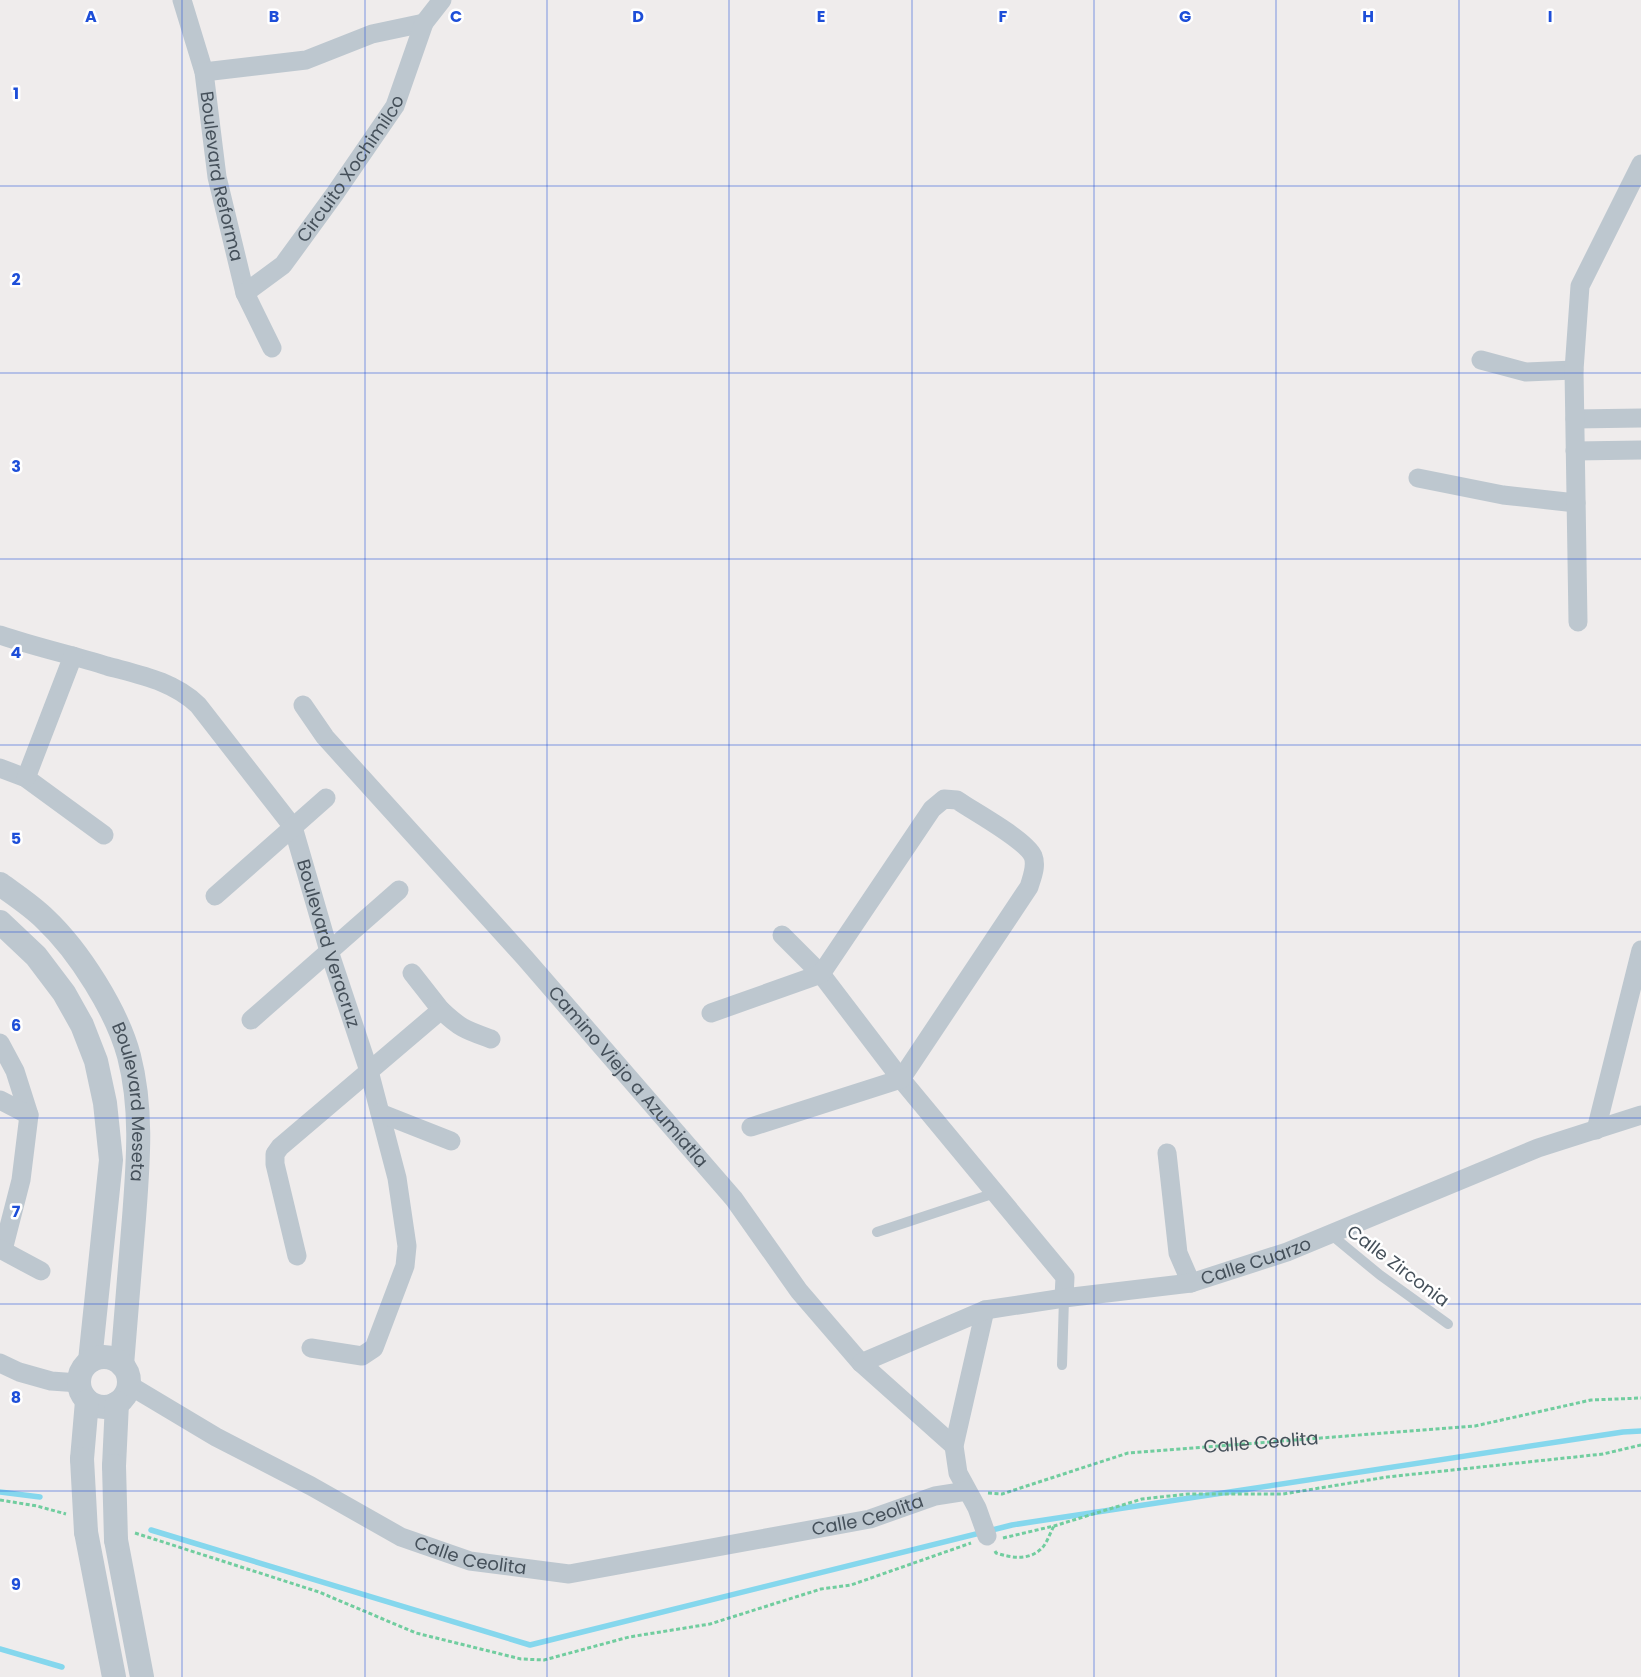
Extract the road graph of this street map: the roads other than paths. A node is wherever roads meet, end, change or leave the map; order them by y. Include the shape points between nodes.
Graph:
1 (182, 0) edge
2 (442, 0) edge
3 (424, 23) junction
4 (204, 72) junction
5 (1641, 164) edge
6 (245, 294) junction
7 (272, 348) dead end
8 (1481, 360) dead end
9 (1574, 370) junction
10 (1641, 418) edge
11 (1574, 419) junction
12 (1641, 450) edge
13 (1575, 451) junction
14 (1418, 478) dead end
15 (1576, 503) junction
16 (1578, 622) dead end
17 (0, 635) edge
18 (74, 656) junction
19 (303, 705) dead end
20 (0, 768) edge
21 (26, 778) junction
22 (326, 798) dead end
23 (293, 827) junction
24 (104, 836) dead end
25 (0, 884) edge
26 (399, 890) dead end
27 (215, 896) dead end
28 (0, 922) edge
29 (782, 935) dead end
30 (1641, 950) edge
31 (329, 951) junction
32 (412, 973) dead end
33 (821, 974) junction
34 (442, 1010) junction
35 (711, 1013) dead end
36 (251, 1020) dead end
37 (491, 1038) dead end
38 (0, 1043) edge
39 (369, 1071) junction
40 (901, 1079) junction
41 (0, 1100) edge
42 (380, 1113) junction
43 (29, 1115) junction
44 (1641, 1115) edge
45 (751, 1127) dead end
46 (1596, 1130) junction
47 (450, 1141) dead end
48 (1167, 1153) dead end
49 (995, 1193) junction
50 (878, 1232) dead end
51 (1329, 1233) junction
52 (1, 1249) edge
53 (297, 1256) dead end
54 (41, 1271) dead end
55 (1190, 1283) junction
56 (1064, 1298) junction
57 (985, 1310) junction
58 (1448, 1324) dead end
59 (311, 1348) dead end
60 (90, 1361) junction
61 (0, 1363) edge
62 (861, 1363) junction
63 (1062, 1365) dead end
64 (123, 1384) junction
65 (83, 1392) junction
66 (954, 1446) junction
67 (967, 1491) junction
68 (986, 1532) road end
69 (114, 1677) edge
70 (142, 1677) edge

1 - 4 street, Boulevard Reforma
2 - 3 street, Circuito Xochimilco
3 - 4 street via 372,34 306,60
3 - 6 street, Circuito Xochimilco via 395,106 283,265
4 - 6 street, Boulevard Reforma via 217,177
5 - 9 street via 1580,286
6 - 7 street, Boulevard Reforma
8 - 9 street via 1526,372
9 - 11 street
10 - 11 street
11 - 13 street
12 - 13 street
13 - 15 street
14 - 15 street via 1503,496
15 - 16 street
17 - 18 street, Boulevard Veracruz
18 - 21 street
18 - 23 street, Boulevard Veracruz via 156,679 188,696
19 - 62 street, Camino Viejo a Azumiatla via 325,736 525,958 734,1199 799,1291
20 - 21 street
21 - 24 street
22 - 23 street
23 - 27 street
23 - 31 street, Boulevard Veracruz
25 - 64 street, Boulevard Meseta via 45,919 72,950 116,1020 129,1056 137,1100 139,1144
26 - 31 street
28 - 60 street, Boulevard Meseta via 36,956 64,993 82,1025 96,1061 105,1103 111,1160
29 - 33 street
30 - 46 street
31 - 36 street
31 - 39 street, Boulevard Veracruz
32 - 34 street
33 - 35 street
33 - 40 street
33 - 40 street via 932,810 944,800 957,800 1026,845 1034,857 1029,887
34 - 37 street via 457,1025
34 - 39 street
38 - 43 street via 14,1071
39 - 42 street, Boulevard Veracruz
39 - 53 street via 276,1154 275,1164
40 - 45 street
40 - 49 street
41 - 43 street
42 - 47 street
42 - 59 street, Boulevard Veracruz via 396,1178 407,1246 405,1266 374,1348 362,1356
43 - 52 street via 21,1180
44 - 46 street, Calle Cuarzo
46 - 51 street, Calle Cuarzo via 1538,1148
48 - 55 street via 1178,1253
49 - 50 lane
49 - 56 street via 1064,1277
51 - 55 street, Calle Cuarzo via 1288,1252
51 - 58 lane, Calle Zirconia
52 - 54 street
55 - 56 street, Calle Cuarzo
56 - 57 street, Calle Cuarzo
56 - 63 lane
57 - 62 street, Calle Cuarzo
57 - 66 street
60 - 64 street via 112,1358
60 - 65 street via 82,1370
61 - 65 street
62 - 66 street, Camino Viejo a Azumiatla
64 - 65 street via 107,1407 97,1406
64 - 67 street, Calle Ceolita via 401,1537 470,1561 569,1574 870,1519 935,1496
64 - 70 street, Boulevard Meseta, bridge via 114,1466
65 - 69 street, bridge via 80,1524
66 - 67 street via 958,1472
67 - 68 street via 978,1508

